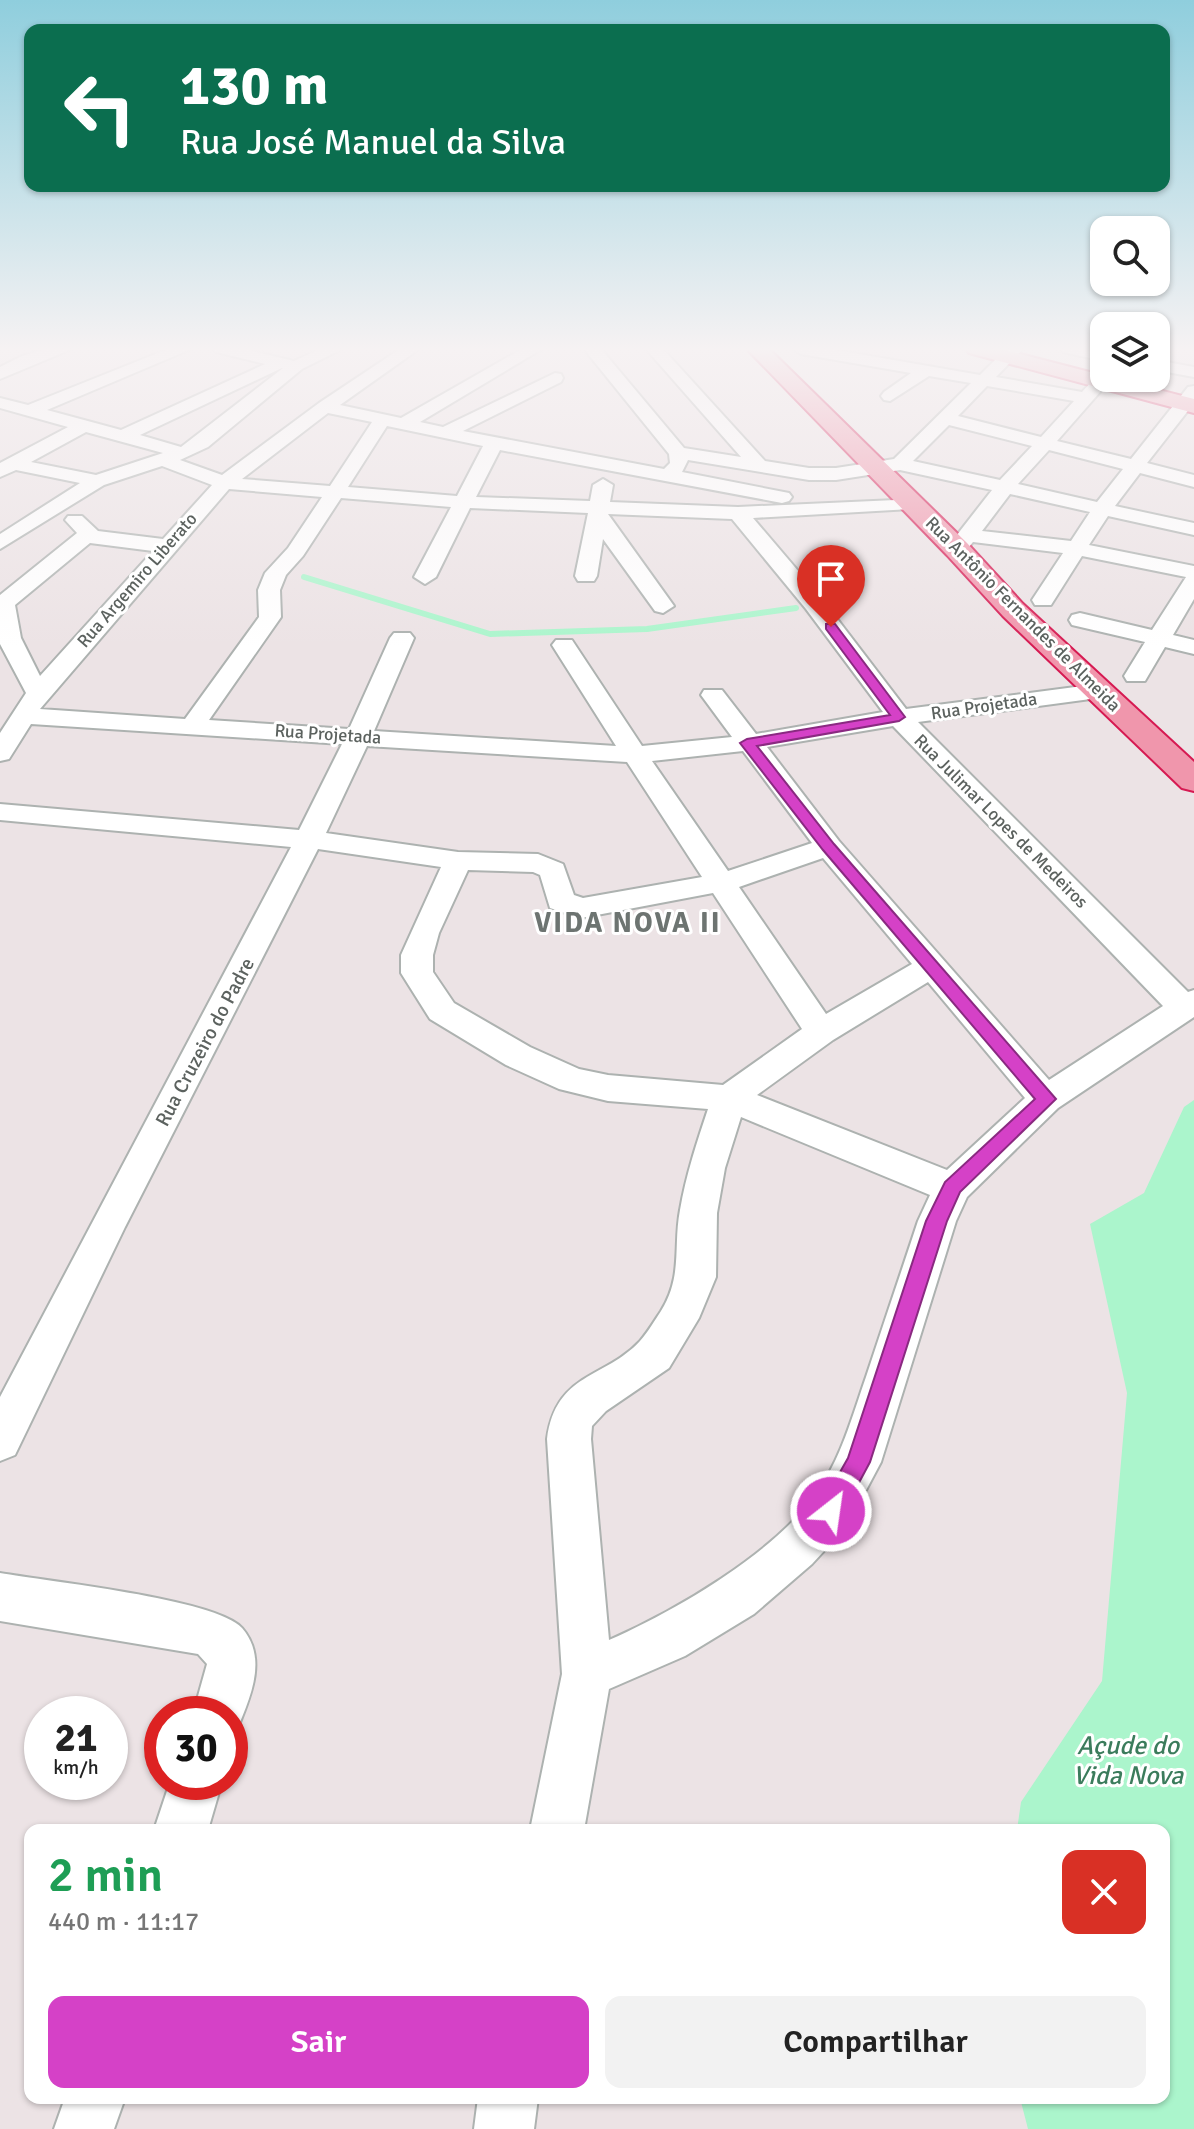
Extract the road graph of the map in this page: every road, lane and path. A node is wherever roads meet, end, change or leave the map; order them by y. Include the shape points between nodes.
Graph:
1 (43, 448) edge
2 (167, 448) edge
3 (191, 448) edge
4 (270, 448) edge
5 (371, 448) edge
6 (491, 448) edge
7 (550, 448) edge
8 (674, 448) edge
9 (743, 448) edge
10 (867, 448) edge
11 (909, 448) edge
12 (1042, 448) edge
13 (1058, 448) edge
14 (1152, 448) edge
15 (183, 453) junction
16 (678, 453) junction
17 (163, 460) junction
18 (606, 465) junction
19 (888, 466) junction
20 (760, 467) junction
21 (7, 468) edge
22 (1137, 468) junction
23 (669, 476) junction
24 (97, 481) junction
25 (1194, 481) edge
26 (224, 483) junction
27 (1006, 486) junction
28 (335, 493) junction
29 (463, 502) junction
30 (911, 503) junction
31 (57, 507) junction
32 (837, 508) junction
33 (1102, 509) junction
34 (598, 512) junction
35 (738, 513) junction
36 (1194, 529) edge
37 (86, 536) junction
38 (961, 542) junction
39 (0, 543) edge
40 (165, 546) junction
41 (1075, 548) junction
42 (1194, 572) edge
43 (586, 576) dead end
44 (425, 577) dead end
45 (1194, 581) edge
46 (1043, 600) dead end
47 (663, 606) dead end
48 (1080, 620) dead end
49 (402, 638) dead end
50 (1160, 638) junction
51 (564, 645) dead end
52 (1194, 647) edge
53 (1136, 676) dead end
54 (1098, 691) junction
55 (38, 693) junction
56 (713, 695) dead end
57 (24, 716) junction
58 (899, 717) junction
59 (193, 725) junction
60 (361, 737) junction
61 (747, 743) junction
62 (2, 750) edge
63 (633, 755) junction
64 (1191, 778) edge
65 (0, 812) edge
66 (312, 840) junction
67 (829, 847) junction
68 (458, 861) junction
69 (723, 882) junction
70 (930, 967) junction
71 (1189, 1004) edge
72 (821, 1032) junction
73 (729, 1098) junction
74 (1046, 1099) junction
75 (952, 1188) junction
76 (0, 1441) edge
77 (0, 1597) edge
78 (587, 1674) junction
79 (223, 1696) edge
80 (190, 1800) edge
81 (183, 1824) edge
82 (558, 1824) edge
83 (93, 2104) edge
84 (507, 2104) edge
85 (84, 2129) edge
86 (504, 2129) edge

1 - 21 street
2 - 15 street
3 - 15 street
4 - 26 street, Rua Argemiro Liberato
5 - 28 street
6 - 29 street
7 - 18 street
8 - 16 street
9 - 20 street
10 - 19 highway, Rua Antônio Fernandes de Almeida
11 - 19 street
12 - 27 street
13 - 22 street
14 - 22 street
15 - 17 street
16 - 20 street
16 - 23 street via 679,463
17 - 24 street
17 - 26 street
18 - 23 street
18 - 34 street
19 - 20 street via 809,474
19 - 27 street
19 - 30 highway, Rua Antônio Fernandes de Almeida
21 - 24 street
22 - 25 street
22 - 33 street
23 - 32 street
24 - 31 street
26 - 28 street
26 - 40 street, Rua Argemiro Liberato
27 - 33 street
27 - 38 street
28 - 29 street
28 - 59 street via 276,573 266,624
29 - 34 street
29 - 44 street
30 - 32 street
30 - 38 highway, Rua Antônio Fernandes de Almeida
31 - 37 street via 86,527
31 - 39 street
32 - 35 street
33 - 36 street
33 - 41 street
34 - 35 street
34 - 43 street
34 - 47 street
35 - 58 street, Rua Julimar Lopes de Medeiros
37 - 40 street
37 - 55 street via 4,603 17,657
38 - 41 street
38 - 54 highway, Rua Antônio Fernandes de Almeida via 1013,610
40 - 55 street, Rua Argemiro Liberato
41 - 42 street
41 - 46 street
45 - 50 street
48 - 50 street
49 - 60 street, Rua Cruzeiro do Padre
50 - 52 street
50 - 53 street
51 - 63 street
54 - 58 street, Rua Projetada
54 - 64 highway, Rua Antônio Fernandes de Almeida
55 - 57 street, Rua Argemiro Liberato
56 - 61 street
57 - 59 street, Rua Projetada
57 - 62 street, Rua Argemiro Liberato
58 - 61 street, Rua Projetada
58 - 71 street, Rua Julimar Lopes de Medeiros
59 - 60 street, Rua Projetada
60 - 63 street, Rua Projetada
60 - 66 street, Rua Cruzeiro do Padre
61 - 63 street, Rua Projetada
61 - 67 street
63 - 69 street
65 - 66 street
66 - 68 street
66 - 76 street, Rua Cruzeiro do Padre via 121,1199
67 - 69 street
67 - 70 street
68 - 69 street via 546,866 557,878 561,901 574,907
68 - 73 street via 417,955 417,973 442,1011 571,1080
69 - 72 street
70 - 72 street
70 - 74 street
71 - 74 street
72 - 73 street
73 - 75 street
73 - 78 street via 698,1213 696,1277 679,1318 654,1355 591,1398 571,1423
74 - 75 street
75 - 78 street via 859,1462 831,1511 737,1597 668,1639
77 - 79 street via 199,1630 225,1642 232,1655
78 - 82 street
80 - 81 street
83 - 85 street
84 - 86 street

